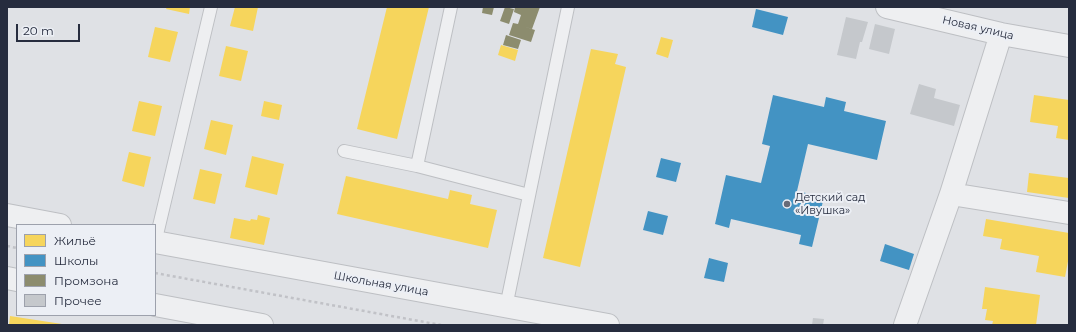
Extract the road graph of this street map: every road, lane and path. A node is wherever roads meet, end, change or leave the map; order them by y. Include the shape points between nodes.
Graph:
1 (211, 7) edge
2 (451, 7) edge
3 (568, 7) edge
4 (887, 7) edge
5 (1002, 34) junction
6 (1069, 46) edge
7 (344, 151) dead end
8 (417, 166) junction
9 (950, 194) junction
10 (529, 195) junction
11 (1069, 212) edge
12 (7, 215) edge
13 (55, 224) edge
14 (156, 238) edge
15 (156, 242) edge
16 (156, 273) edge
17 (156, 305) edge
18 (506, 307) junction
19 (262, 325) edge
20 (441, 325) edge
21 (608, 325) edge
22 (905, 325) edge

1 - 14 lane
2 - 8 lane
3 - 10 lane
4 - 5 street, Новая улица
5 - 6 street, Новая улица
5 - 9 street
7 - 8 lane
8 - 10 lane
9 - 11 street
9 - 22 street
10 - 18 lane
12 - 13 street
15 - 18 street, Школьная улица
16 - 20 path
17 - 19 street
18 - 21 street, Школьная улица

